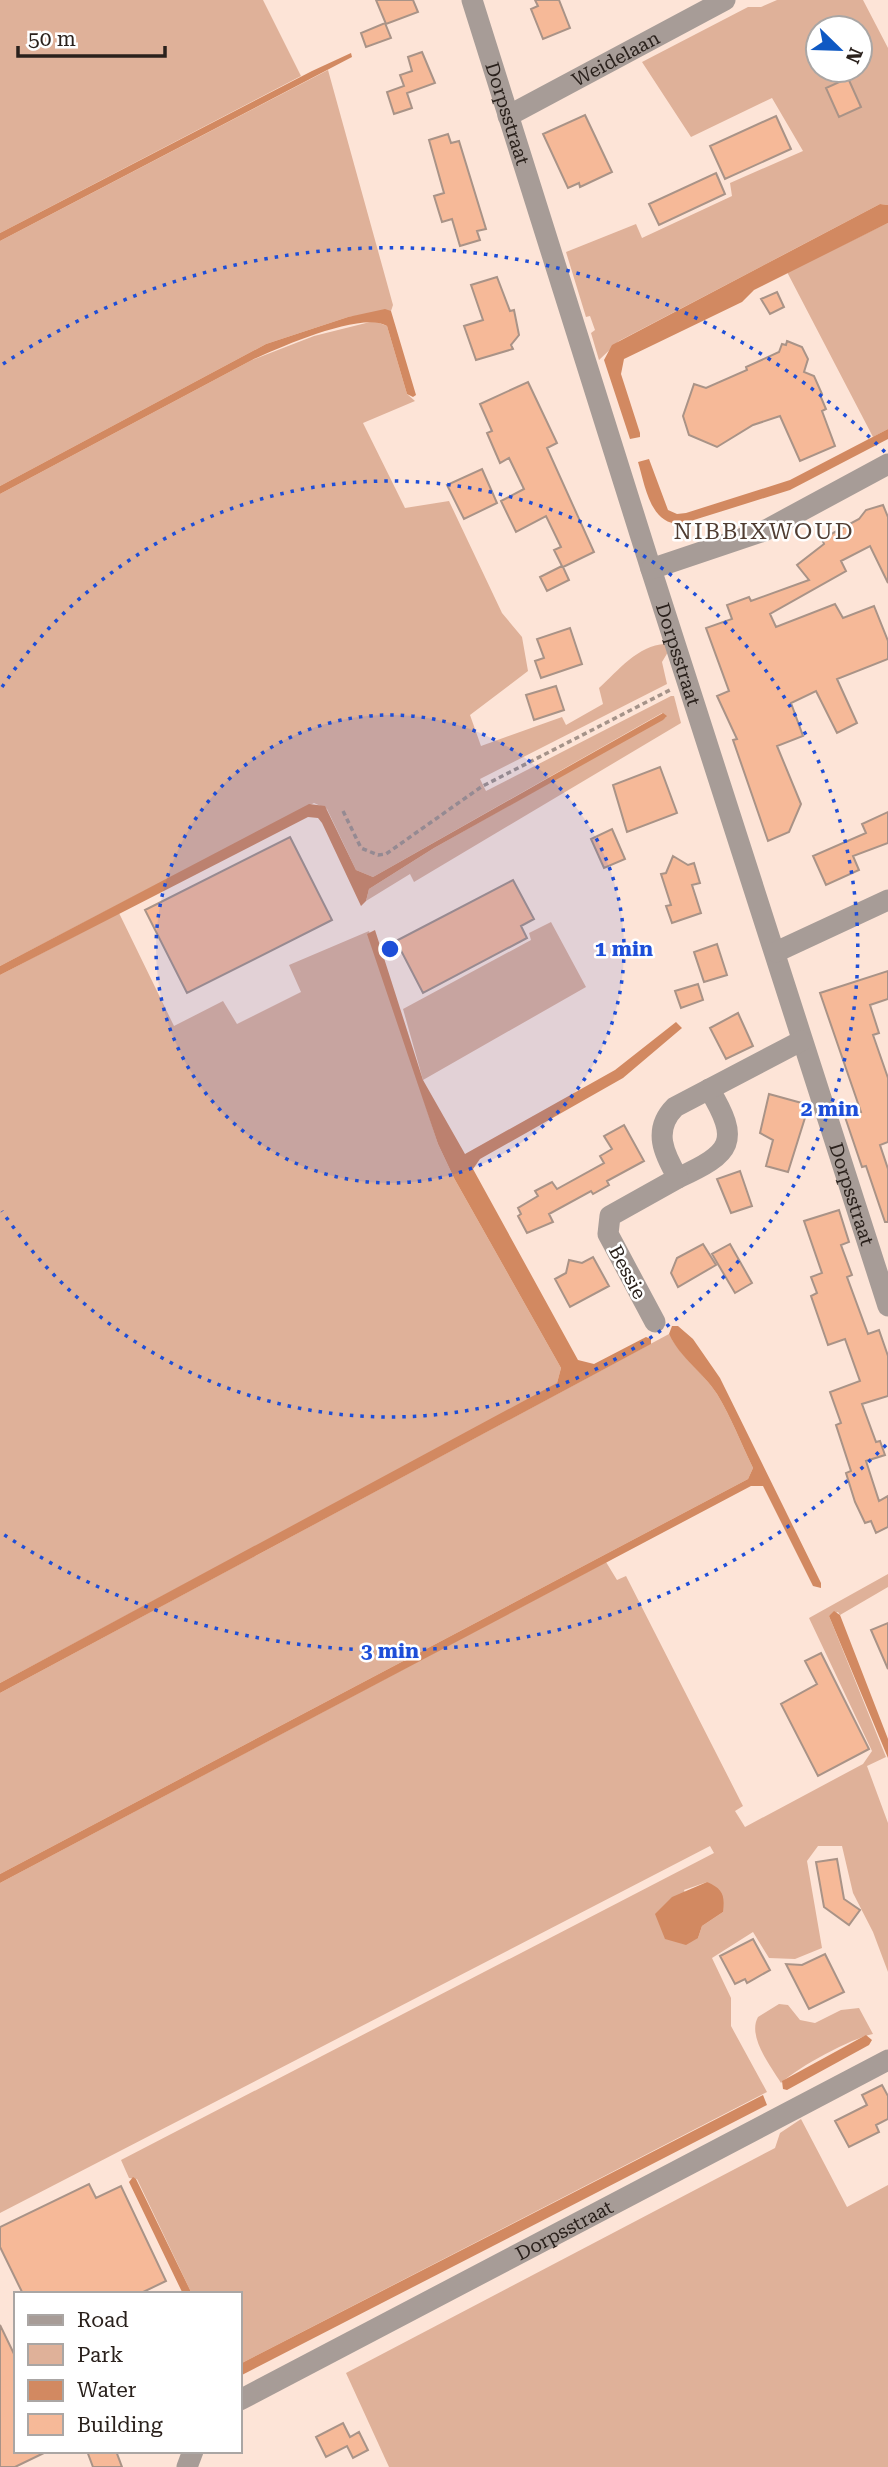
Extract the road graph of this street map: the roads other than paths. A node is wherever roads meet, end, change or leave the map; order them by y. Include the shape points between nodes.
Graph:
1 (472, 0) edge
2 (724, 0) edge
3 (508, 116) junction
4 (888, 464) edge
5 (651, 569) junction
6 (888, 900) edge
7 (776, 952) junction
8 (802, 1041) junction
9 (709, 1089) junction
10 (678, 1178) junction
11 (888, 1306) edge
12 (654, 1322) dead end
13 (888, 2060) edge
14 (242, 2399) edge

1 - 3 street, Dorpsstraat
2 - 3 street, Weidelaan
3 - 5 street, Dorpsstraat
4 - 5 street via 764,531
5 - 7 street, Dorpsstraat
6 - 7 street
7 - 8 street, Dorpsstraat
8 - 9 street
8 - 11 street, Dorpsstraat
9 - 10 street via 675,1107 663,1121 663,1147
9 - 10 street, Bessie via 726,1119 725,1147 714,1161
10 - 12 street, Bessie via 615,1212 607,1225
13 - 14 street, Dorpsstraat

